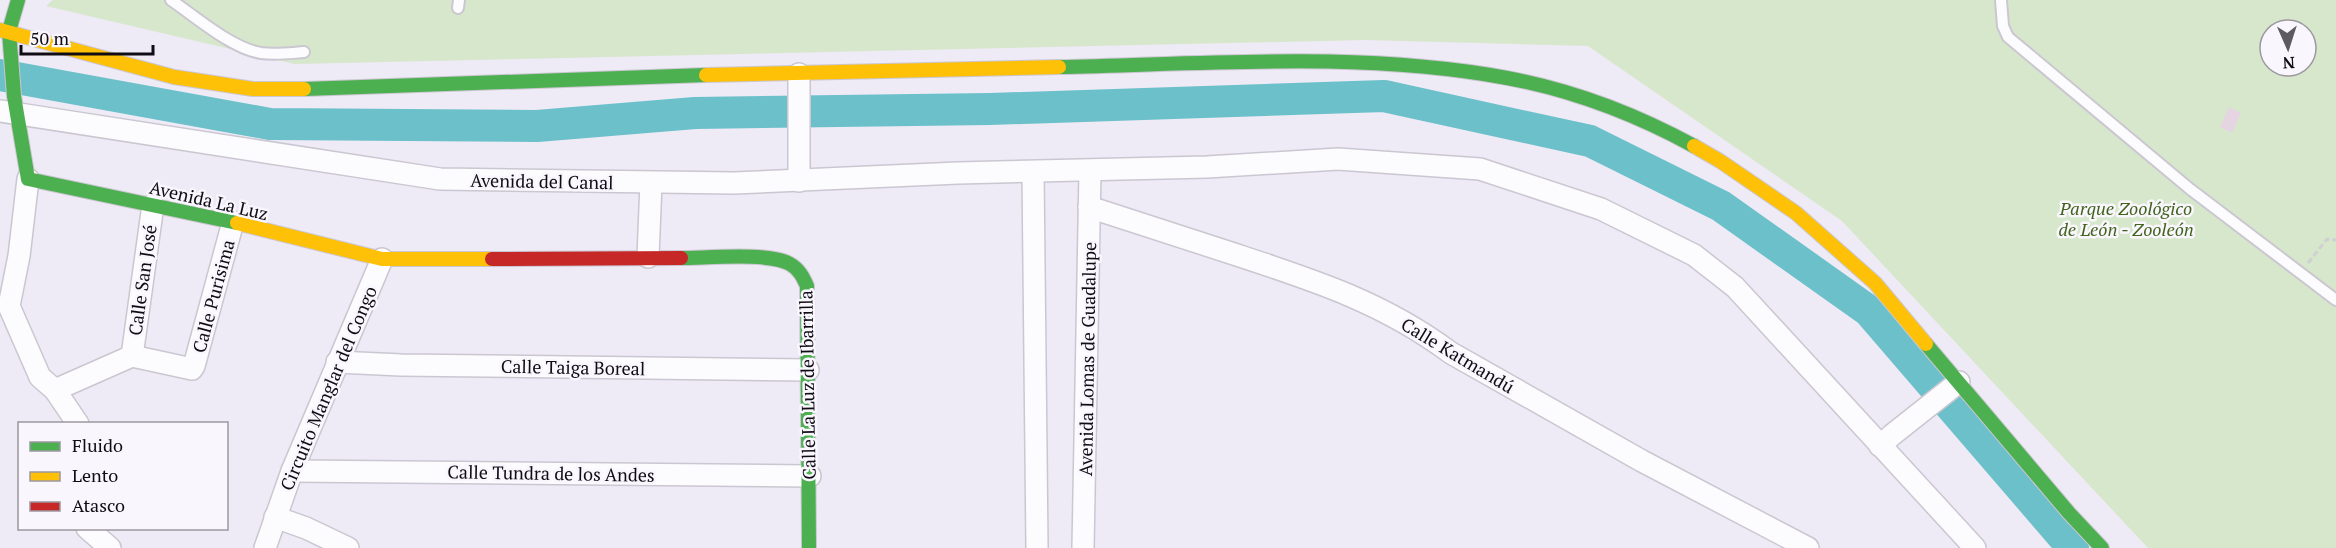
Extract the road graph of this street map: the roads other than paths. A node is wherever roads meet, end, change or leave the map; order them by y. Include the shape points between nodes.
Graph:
1 (18, 0) edge
2 (171, 0) edge
3 (2001, 0) edge
4 (4, 30) edge
5 (304, 52) dead end
6 (799, 81) junction
7 (10, 107) edge
8 (1090, 171) junction
9 (1033, 172) junction
10 (28, 179) junction
11 (799, 182) junction
12 (651, 183) junction
13 (153, 205) junction
14 (1089, 207) junction
15 (233, 222) junction
16 (648, 257) junction
17 (382, 259) junction
18 (2336, 300) edge
19 (5, 308) edge
20 (132, 356) junction
21 (337, 362) junction
22 (808, 370) junction
23 (1951, 388) junction
24 (55, 390) junction
25 (77, 422) edge
26 (1886, 440) junction
27 (292, 471) junction
28 (810, 476) junction
29 (275, 517) junction
30 (89, 530) edge
31 (110, 548) edge
32 (264, 548) edge
33 (348, 548) edge
34 (809, 548) edge
35 (1037, 548) edge
36 (1083, 548) edge
37 (1808, 548) edge
38 (1975, 548) edge
39 (2102, 548) edge

1 - 4 street
2 - 5 lane via 240,47 259,53
3 - 18 lane via 2008,37 2190,189
4 - 6 street via 174,76 253,89
4 - 7 street via 11,56
6 - 11 street
6 - 23 street via 1324,61 1411,66 1508,78 1572,95 1663,129 1720,160 1796,213 1875,283
7 - 10 street
7 - 12 street, Avenida del Canal via 440,179
8 - 9 street, Avenida del Canal
8 - 14 street, Avenida Lomas de Guadalupe
8 - 26 street, Avenida del Canal via 1338,159 1480,169 1601,209 1694,255 1735,287
9 - 11 street, Avenida del Canal
9 - 35 street
10 - 13 street, Avenida La Luz
10 - 19 street via 19,256
11 - 12 street, Avenida del Canal
12 - 16 street
13 - 15 street, Avenida La Luz
13 - 20 street, Calle San José
14 - 36 street, Avenida Lomas de Guadalupe
14 - 37 street, Calle Katmandú via 1304,276 1363,299 1642,461
15 - 17 street, Avenida La Luz
15 - 20 street, Calle Purisima via 192,369
16 - 17 street, Calle La Luz de Ibarrilla
16 - 22 street, Calle La Luz de Ibarrilla via 775,258 791,263 802,273 807,286
17 - 21 street, Circuito Manglar del Congo
19 - 24 street via 40,377
20 - 24 street
21 - 22 street, Calle Taiga Boreal
21 - 27 street, Circuito Manglar del Congo
22 - 28 street, Calle La Luz de Ibarrilla
23 - 26 street
23 - 39 street
24 - 25 street
26 - 38 street, Avenida del Canal
27 - 28 street, Calle Tundra de los Andes
27 - 29 street, Circuito Manglar del Congo
28 - 34 street, Calle La Luz de Ibarrilla
29 - 32 street, Circuito Manglar del Congo
29 - 33 street
30 - 31 street

